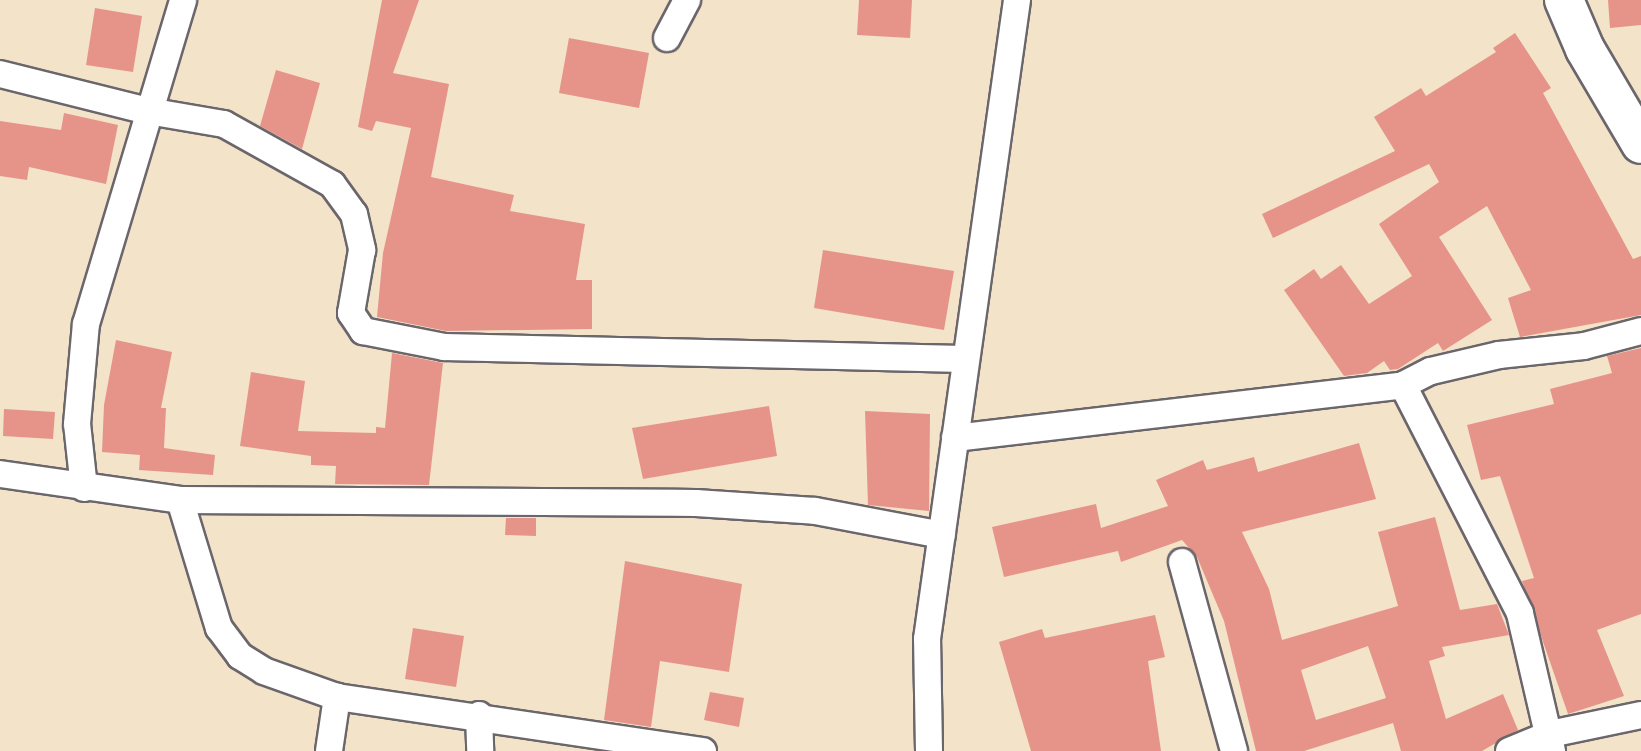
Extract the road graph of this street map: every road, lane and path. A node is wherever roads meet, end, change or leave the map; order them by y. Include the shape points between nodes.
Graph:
1 (183, 0) edge
2 (687, 0) edge
3 (1017, 0) edge
4 (1564, 0) edge
5 (667, 38) dead end
6 (0, 74) edge
7 (148, 111) junction
8 (1641, 144) edge
9 (1641, 331) edge
10 (964, 359) junction
11 (1403, 385) junction
12 (955, 438) junction
13 (0, 474) edge
14 (84, 488) junction
15 (180, 500) junction
16 (942, 535) junction
17 (1182, 562) dead end
18 (337, 697) junction
19 (479, 715) junction
20 (1641, 715) edge
21 (1551, 742) edge
22 (329, 751) edge
23 (480, 751) edge
24 (703, 751) edge
25 (929, 751) edge
26 (1234, 751) edge
27 (1509, 751) edge

1 - 7 street
2 - 5 street
3 - 10 street
4 - 8 street via 1585,49
6 - 7 street
7 - 10 street via 224,124 332,184 354,214 362,250 351,313 363,331 444,347
7 - 14 street via 86,324 77,424
9 - 11 street via 1584,346 1499,355 1431,371
10 - 12 street
11 - 12 street
11 - 21 street via 1520,613
12 - 16 street
13 - 14 street
14 - 15 street
15 - 16 street via 696,503 815,511
15 - 18 street via 219,628 240,656 295,684
16 - 25 street via 927,639
17 - 26 street
18 - 19 street
18 - 22 street
19 - 23 street
19 - 24 street
20 - 21 street
21 - 27 street

